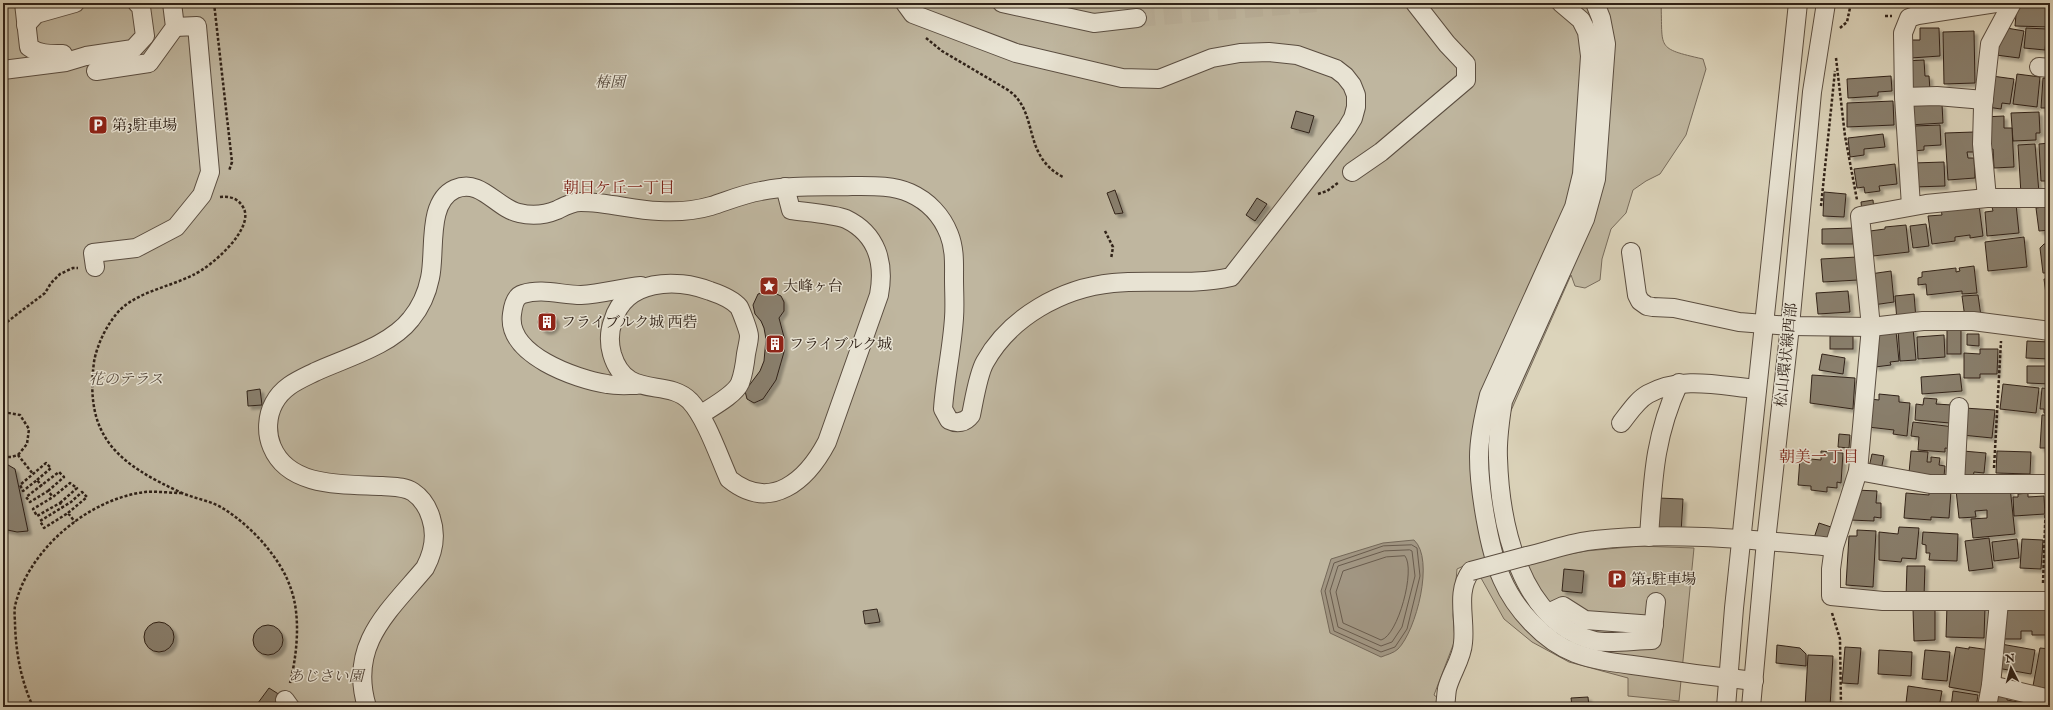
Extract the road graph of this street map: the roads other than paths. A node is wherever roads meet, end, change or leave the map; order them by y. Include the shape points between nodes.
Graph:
1 (24, 3) edge
2 (74, 3) edge
3 (137, 3) edge
4 (172, 3) edge
5 (1002, 3) edge
6 (1415, 3) edge
7 (1561, 3) edge
8 (1594, 3) edge
9 (1798, 3) edge
10 (1826, 3) edge
11 (1996, 3) edge
12 (2012, 3) edge
13 (909, 8) edge
14 (1138, 18) tunnel mouth
15 (26, 25) junction
16 (175, 28) junction
17 (29, 47) junction
18 (86, 56) junction
19 (3, 60) edge
20 (3, 70) edge
21 (96, 71) dead end
22 (1904, 97) junction
23 (1984, 100) junction
24 (1352, 172) road end
25 (785, 187) junction
26 (1987, 198) junction
27 (2050, 198) edge
28 (1911, 206) junction
29 (1631, 252) dead end
30 (95, 267) road end
31 (656, 284) junction
32 (1764, 324) junction
33 (1790, 326) junction
34 (1871, 328) junction
35 (2050, 331) edge
36 (1679, 383) junction
37 (637, 385) junction
38 (1757, 389) junction
39 (1959, 407) dead end
40 (700, 414) junction
41 (1621, 423) dead end
42 (1858, 471) junction
43 (1955, 484) junction
44 (2049, 484) edge
45 (1649, 537) junction
46 (1742, 539) junction
47 (1766, 541) junction
48 (1834, 547) junction
49 (2046, 601) edge
50 (1656, 602) dead end
51 (1999, 602) junction
52 (1729, 678) junction
53 (1754, 682) junction
54 (1991, 685) junction
55 (2050, 699) edge
56 (367, 707) edge
57 (1445, 707) edge
58 (1726, 707) edge
59 (1751, 707) edge
60 (1987, 707) edge

1 - 15 street
2 - 15 street via 36,14
3 - 18 street via 141,6 145,36 133,49
4 - 16 street
5 - 14 street via 1094,23
6 - 24 street via 1466,64 1466,80 1381,152
7 - 52 street via 1581,20 1587,32 1590,56 1582,174 1574,207 1489,395 1482,425 1479,457 1481,489 1493,551 1502,579 1528,619 1573,653 1600,661
8 - 50 street via 1601,18 1606,44 1596,179 1585,219 1504,401 1497,457 1500,486 1511,549 1520,574 1548,613 1566,630 1596,641 1652,640
9 - 32 street, 松山環状線西部
10 - 33 street, 松山環状線西部 via 1812,92
11 - 22 street via 1908,18 1903,33
12 - 23 street via 1990,44
13 - 25 street via 1016,53 1122,78 1159,79 1212,58 1240,53 1269,52 1297,55 1336,69 1345,76 1356,96 1356,107 1353,118 1302,196 1231,277 1214,281 1100,285 1062,296 1039,308 1018,323 999,342 984,363 971,415 966,420 958,422 949,420 943,409 954,319 954,254 944,222 937,212 924,201 897,189 866,186
15 - 17 street
16 - 21 street via 149,63
16 - 30 street via 197,26 210,172 202,195 176,227 136,248 93,253
17 - 18 street via 48,55
17 - 19 street via 23,55
18 - 20 street via 66,62
22 - 23 street via 1937,96
22 - 28 street
23 - 26 street via 1982,144
25 - 40 street via 791,210 845,219 864,233 875,246 881,262 882,279 879,295 827,442 817,461 795,482 774,492 758,493 742,488 729,479
25 - 56 street via 755,192 682,212 578,202 550,213 530,215 511,211 476,187 456,189 443,198 436,211 431,277 412,318 390,339 295,382 281,392 272,407 268,432 272,449 288,470 312,480 405,488 415,493 427,507 433,524 433,547 425,568 381,621 366,647 362,678
26 - 27 street
26 - 28 street
28 - 34 street via 1860,216
29 - 32 street via 1637,295 1647,306 1674,308 1739,322
31 - 37 street via 638,290 624,302 611,326 610,345 615,362 626,378
31 - 37 street via 596,294 542,291 522,294 515,300 512,316 515,334 529,353 570,374 607,384
31 - 40 street via 682,283 720,295 738,307 749,335 740,385 718,404
32 - 33 street
32 - 38 street, 松山環状線西部
33 - 34 street
33 - 47 street, 松山環状線西部
34 - 35 street via 1923,321 1973,320
34 - 42 street
36 - 38 street via 1693,382
36 - 41 street via 1648,394
36 - 45 street via 1663,421 1656,452
37 - 40 street via 676,393 689,400
38 - 46 street, 松山環状線西部
39 - 43 street
42 - 43 street via 1930,484
42 - 48 street
43 - 44 street
45 - 46 street
45 - 57 street, bridge via 1594,540 1471,571 1464,579 1461,604 1464,641 1462,653 1447,689
46 - 47 street
46 - 52 street, 松山環状線西部
47 - 48 street
47 - 53 street, 松山環状線西部
48 - 51 street via 1831,596 1883,601
49 - 51 street
51 - 54 street
52 - 53 street
52 - 58 street, 松山環状線西部
53 - 59 street, 松山環状線西部
54 - 55 street
54 - 60 street

